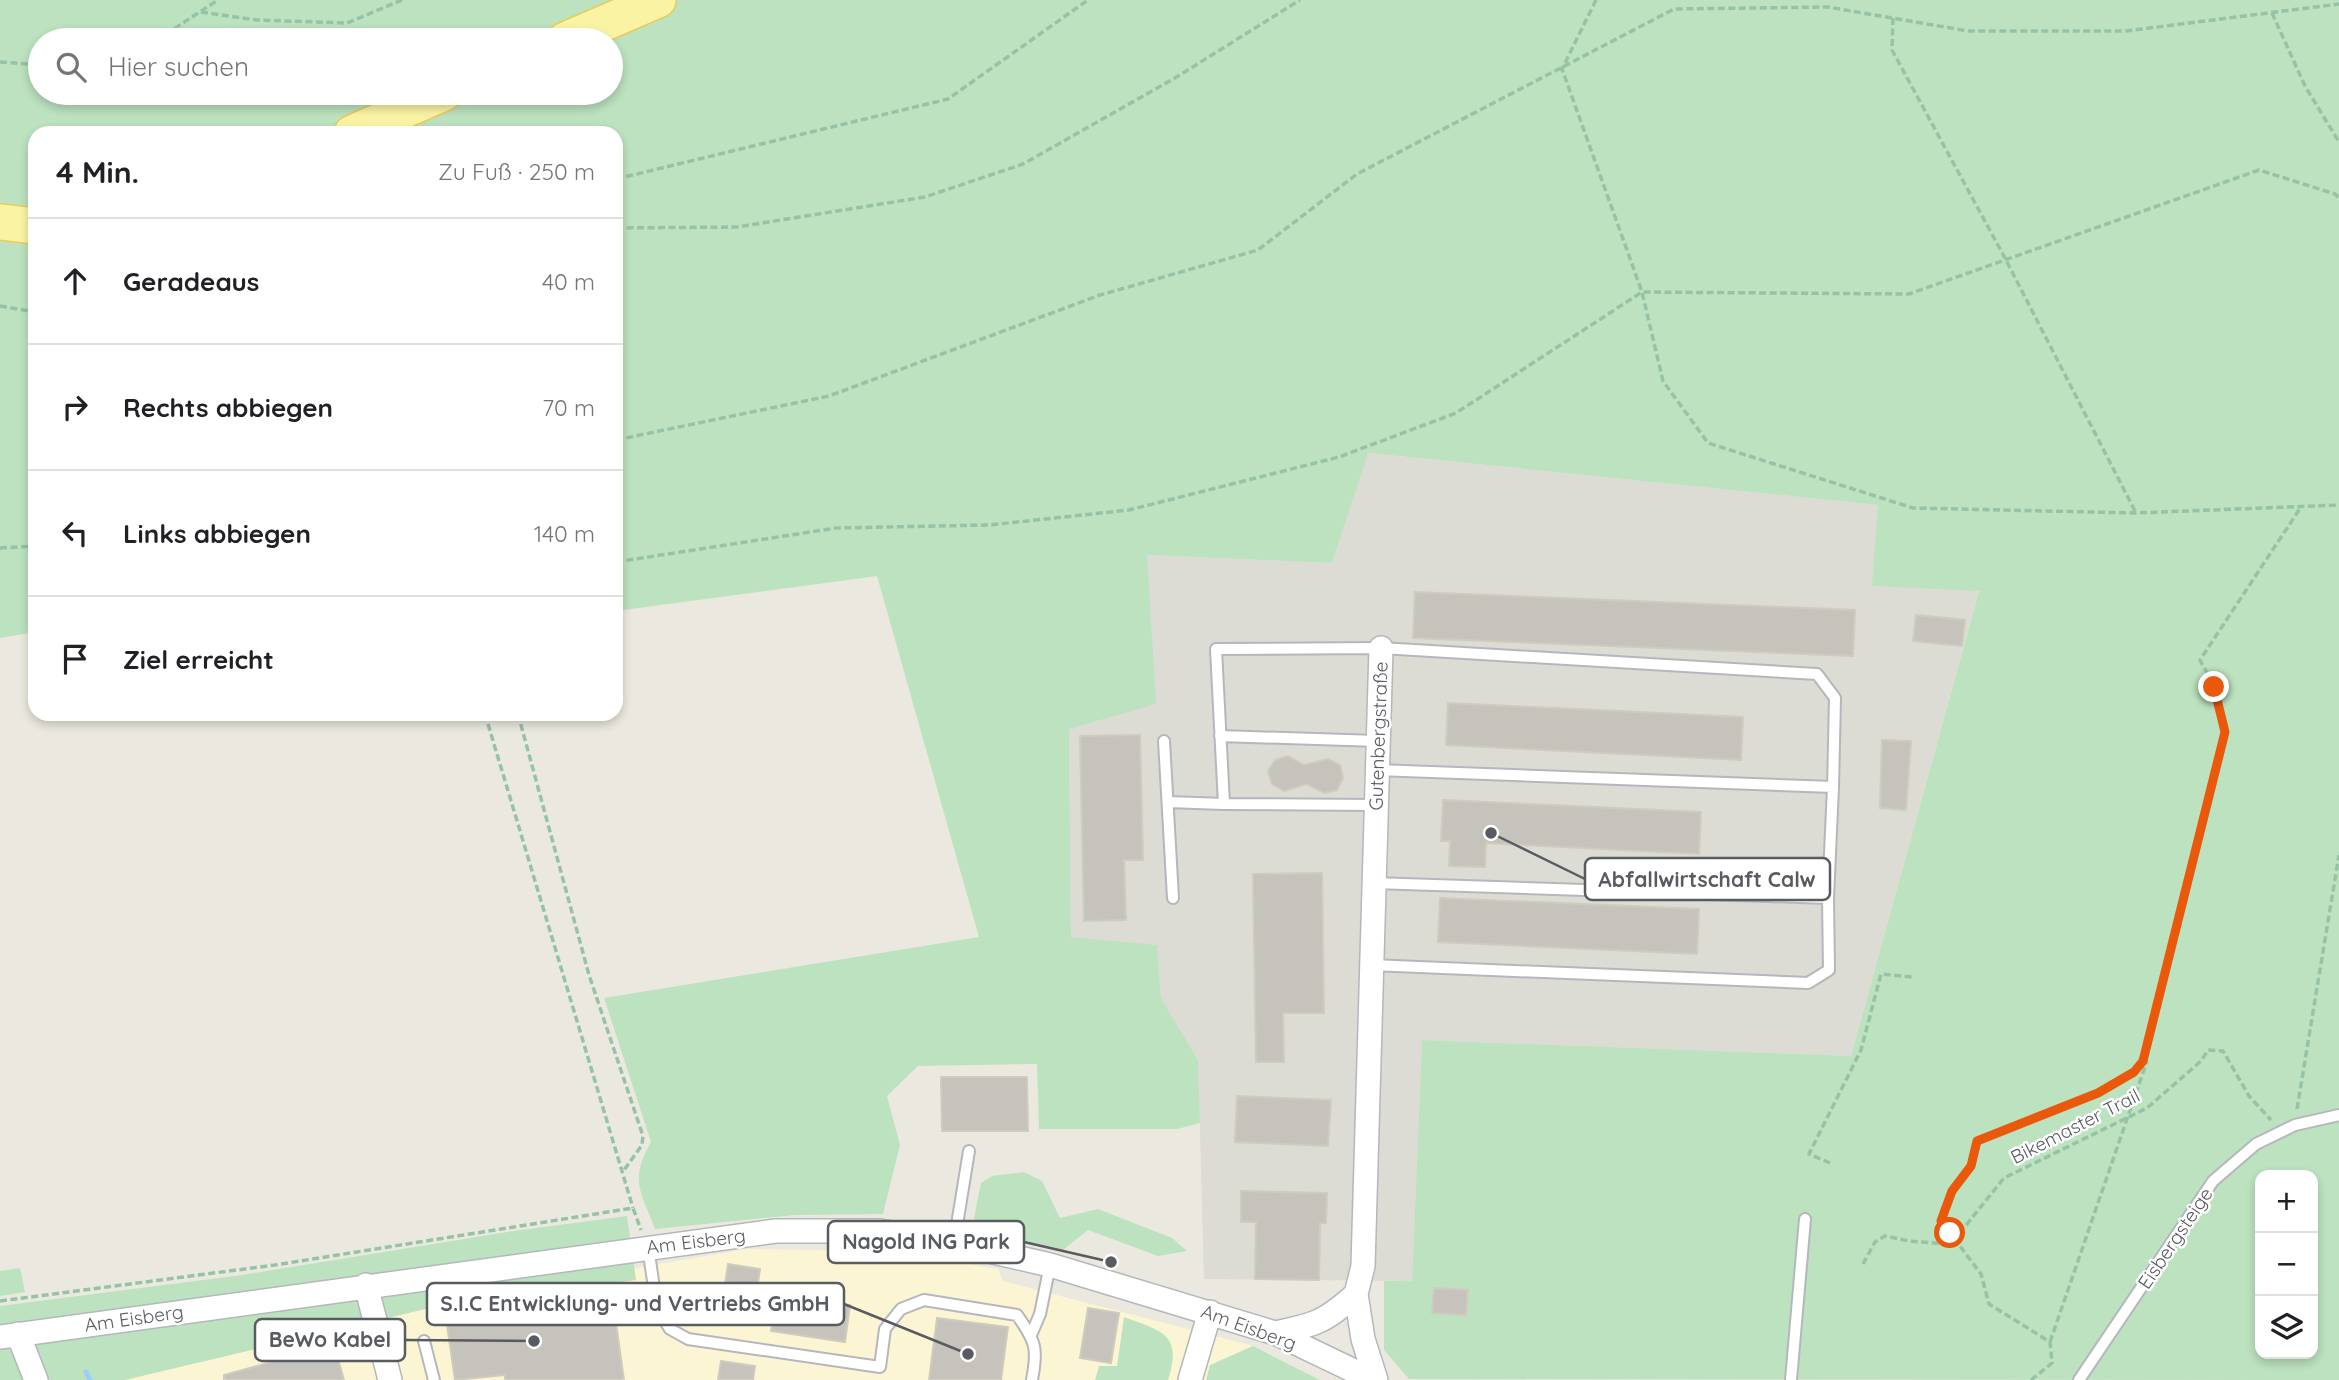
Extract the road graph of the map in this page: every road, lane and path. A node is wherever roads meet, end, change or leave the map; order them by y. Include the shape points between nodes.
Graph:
1 (218, 0) edge
2 (402, 0) edge
3 (658, 0) edge
4 (1088, 0) edge
5 (1300, 0) edge
6 (1596, 0) edge
7 (2339, 4) edge
8 (201, 12) junction
9 (2272, 13) junction
10 (1894, 18) junction
11 (176, 28) edge
12 (593, 28) edge
13 (0, 62) edge
14 (28, 64) edge
15 (1562, 69) junction
16 (416, 105) edge
17 (368, 126) edge
18 (2339, 142) edge
19 (623, 177) edge
20 (2339, 198) edge
21 (0, 222) edge
22 (28, 225) edge
23 (623, 228) edge
24 (2006, 260) junction
25 (1642, 292) junction
26 (0, 306) edge
27 (28, 311) edge
28 (623, 439) edge
29 (2339, 505) edge
30 (2301, 507) junction
31 (2136, 513) junction
32 (28, 546) edge
33 (0, 548) edge
34 (623, 561) edge
35 (1381, 648) junction
36 (487, 721) edge
37 (520, 721) edge
38 (1220, 736) junction
39 (1164, 741) dead end
40 (1378, 741) junction
41 (1377, 770) junction
42 (1833, 787) junction
43 (1168, 802) junction
44 (1224, 804) junction
45 (1376, 805) junction
46 (2339, 855) edge
47 (1373, 883) junction
48 (1173, 898) dead end
49 (1828, 898) junction
50 (1371, 965) junction
51 (1912, 977) dead end
52 (2147, 1061) dead end
53 (2339, 1115) edge
54 (2128, 1117) junction
55 (2295, 1125) junction
56 (2281, 1132) junction
57 (969, 1151) dead end
58 (1830, 1163) dead end
59 (622, 1173) junction
60 (633, 1208) junction
61 (1805, 1219) dead end
62 (1953, 1237) junction
63 (954, 1243) junction
64 (648, 1247) junction
65 (1863, 1264) dead end
66 (1050, 1265) junction
67 (366, 1285) junction
68 (1356, 1294) junction
69 (0, 1301) edge
70 (1210, 1312) junction
71 (1275, 1333) junction
72 (9, 1335) edge
73 (1031, 1335) junction
74 (424, 1340) dead end
75 (2050, 1342) junction
76 (880, 1367) junction
77 (36, 1380) edge
78 (390, 1380) edge
79 (434, 1380) edge
80 (878, 1380) edge
81 (1032, 1380) edge
82 (1190, 1380) edge
83 (1375, 1380) edge
84 (1791, 1380) edge
85 (2031, 1380) edge
86 (2079, 1380) edge

1 - 8 path
2 - 8 path via 347,23 257,20
3 - 12 main road
4 - 19 path via 948,99
5 - 23 path via 1023,164 925,197 737,227
6 - 15 path
7 - 9 path
8 - 11 path
9 - 10 path via 2126,31 1968,31
9 - 18 path via 2305,86
10 - 15 path via 1828,7 1674,9
10 - 24 path via 1892,50
13 - 14 path
15 - 25 path
15 - 28 path via 1357,174 1258,250 1100,295 829,396
16 - 17 main road
20 - 24 path via 2259,170
21 - 22 main road
24 - 25 path via 1909,295
24 - 31 path
25 - 31 path via 1663,381 1708,443 1913,508
25 - 34 path via 1456,413 1339,457 1129,509 989,525 836,528
26 - 27 path
29 - 30 path
30 - 31 path
30 - 62 path via 2200,660 2214,687 2225,732 2143,1061 2134,1072 2098,1093 1977,1141 1971,1166 1952,1191 1941,1221
32 - 33 path
35 - 38 lane via 1216,649
35 - 40 street, Gutenbergstraße
35 - 42 lane, Gutenbergstraße via 1817,674 1835,698
36 - 59 path
37 - 59 path via 589,975 643,1136 642,1145
38 - 40 lane
38 - 44 lane
39 - 43 lane
40 - 41 street, Gutenbergstraße
41 - 42 lane
41 - 45 street, Gutenbergstraße
42 - 49 lane, Gutenbergstraße
43 - 44 lane
43 - 48 lane
44 - 45 lane
45 - 47 street, Gutenbergstraße
46 - 55 path
47 - 49 lane
47 - 50 street, Gutenbergstraße
49 - 50 lane, Gutenbergstraße via 1829,970 1808,983
50 - 68 street, Gutenbergstraße via 1363,1266
51 - 58 path via 1881,974 1861,1050 1809,1154
52 - 54 path
53 - 55 lane, Eisbergsteige
54 - 56 path, Bikemaster Trail via 2147,1108 2202,1061 2208,1050 2223,1051 2249,1096
54 - 62 path, Bikemaster Trail via 2004,1178
54 - 75 path
55 - 56 lane, Eisbergsteige
56 - 86 lane, Eisbergsteige via 2256,1144 2213,1181
57 - 63 lane
59 - 60 path
60 - 64 path
60 - 69 path via 275,1265
61 - 84 lane
62 - 65 path via 1946,1244 1885,1237 1875,1242
62 - 75 path via 1981,1274 1989,1304
63 - 64 street, Am Eisberg via 880,1231 776,1231
63 - 66 street, Am Eisberg
64 - 67 street, Am Eisberg
64 - 76 lane via 657,1308 670,1329 688,1339
66 - 70 street, Am Eisberg
66 - 73 lane
67 - 72 street, Am Eisberg
67 - 78 street
68 - 71 street via 1311,1326
68 - 83 street, Gutenbergstraße
70 - 71 street, Am Eisberg
70 - 82 street
71 - 83 street, Am Eisberg
72 - 77 street
73 - 76 lane via 1017,1315 923,1300 901,1309 885,1329
73 - 81 lane via 1037,1354
74 - 79 lane
75 - 85 path via 2052,1363
76 - 80 lane

